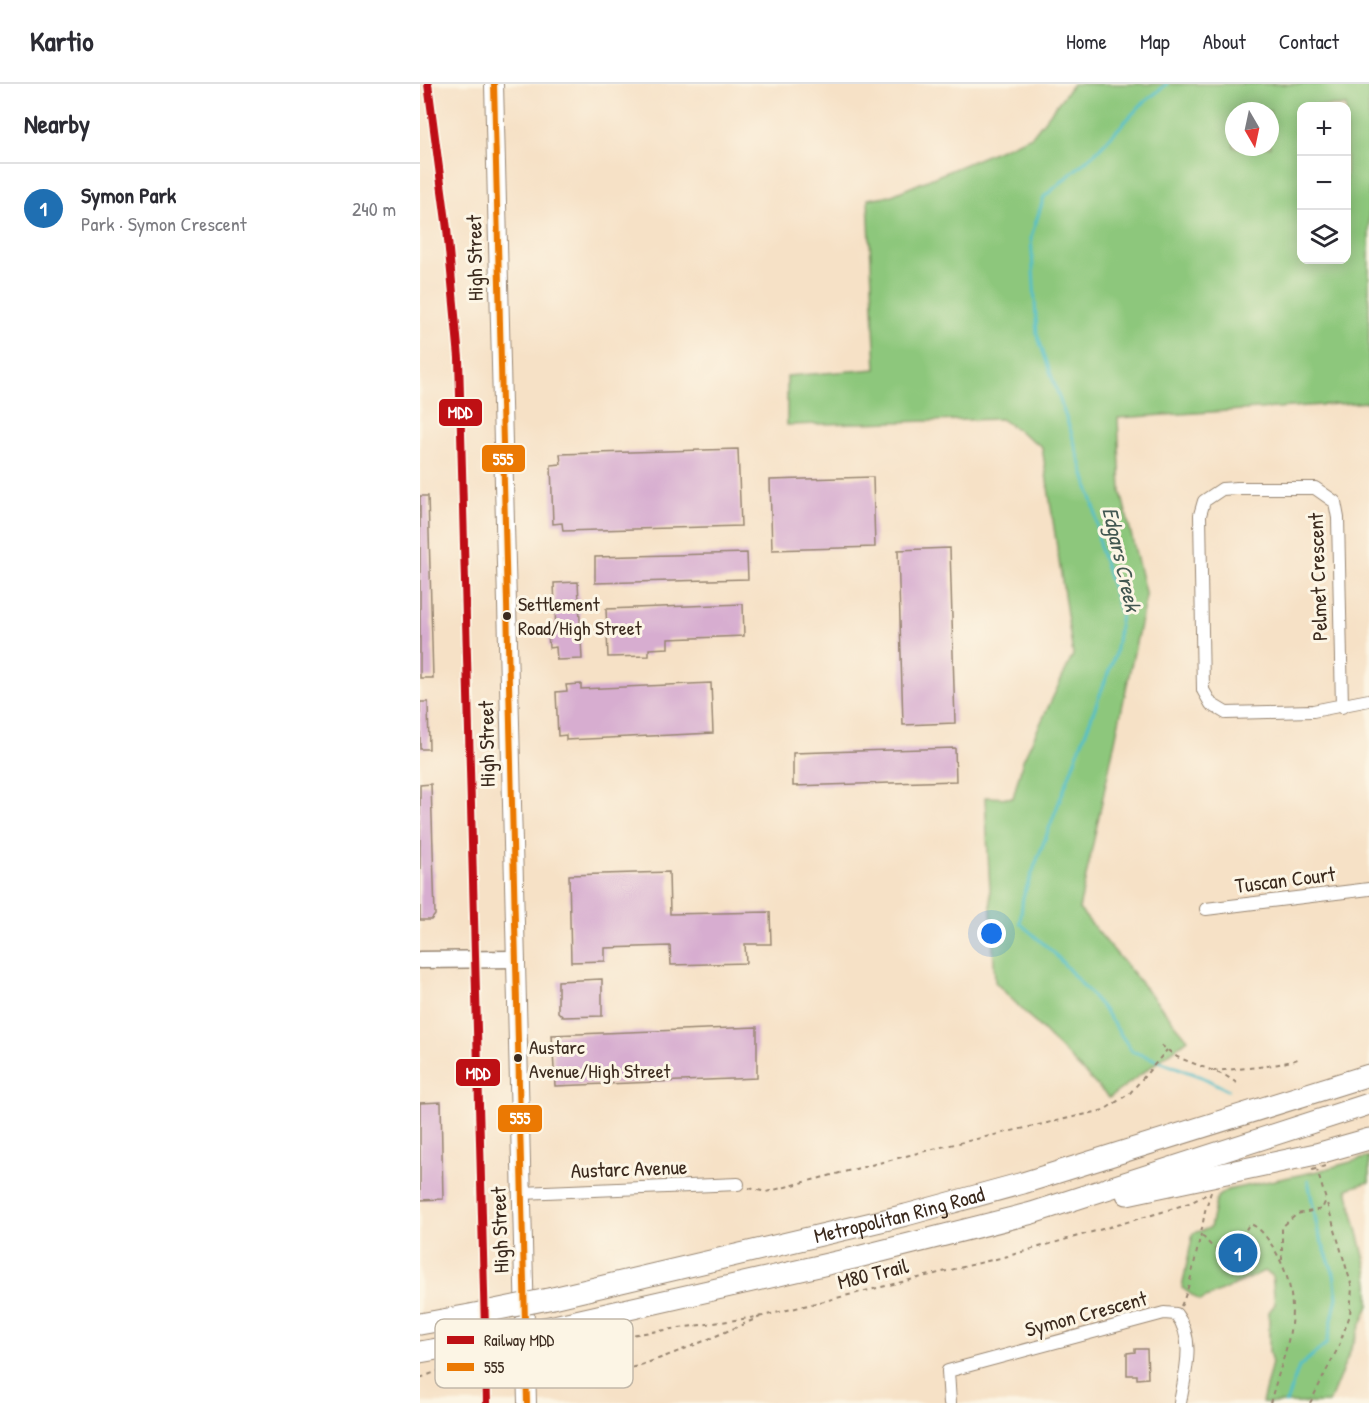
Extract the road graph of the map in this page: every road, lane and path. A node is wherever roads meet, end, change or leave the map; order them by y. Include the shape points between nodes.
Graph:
1 (494, 84) edge
2 (1369, 700) edge
3 (1342, 707) junction
4 (1369, 889) edge
5 (1206, 909) dead end
6 (515, 959) junction
7 (420, 960) edge
8 (1161, 1045) dead end
9 (1167, 1050) junction
10 (1301, 1058) dead end
11 (1369, 1061) edge
12 (1213, 1071) junction
13 (1369, 1075) edge
14 (1237, 1083) dead end
15 (1369, 1104) edge
16 (1234, 1119) junction
17 (1369, 1139) edge
18 (1324, 1166) dead end
19 (1318, 1171) dead end
20 (1304, 1172) dead end
21 (738, 1184) joint
22 (1218, 1189) dead end
23 (1211, 1192) junction
24 (522, 1193) junction
25 (1326, 1200) junction
26 (1032, 1213) junction
27 (1202, 1234) junction
28 (1282, 1262) junction
29 (1176, 1314) junction
30 (763, 1316) junction
31 (448, 1319) edge
32 (525, 1319) edge
33 (619, 1319) edge
34 (435, 1321) edge
35 (420, 1324) edge
36 (633, 1328) edge
37 (420, 1352) edge
38 (435, 1352) edge
39 (633, 1366) edge
40 (435, 1372) edge
41 (420, 1378) edge
42 (527, 1388) edge
43 (527, 1403) edge
44 (950, 1403) edge
45 (1180, 1403) edge
46 (1270, 1403) edge
47 (1310, 1403) edge

1 - 6 main road, High Street
2 - 3 street
3 - 3 street, Pelmet Crescent via 1226,713 1211,704 1203,690 1200,515 1204,501 1222,489 1315,488 1335,502
4 - 5 street, Tuscan Court
6 - 7 main road
6 - 24 main road, High Street
8 - 9 path
9 - 12 path
9 - 21 path via 1130,1092 1104,1110 766,1192
10 - 12 path via 1263,1067
11 - 16 highway
12 - 14 path
13 - 16 highway, Metropolitan Ring Road
15 - 26 highway, Metropolitan Ring Road
16 - 31 highway, Metropolitan Ring Road, bridge via 1023,1184 906,1215
17 - 26 highway via 1316,1154
18 - 20 path, bridge
19 - 25 path via 1314,1164
21 - 24 street, Austarc Avenue
22 - 23 path, M80 Trail
23 - 27 path
23 - 30 path, M80 Trail via 1162,1212 1008,1256
24 - 32 main road, High Street
25 - 28 path via 1322,1209 1297,1214 1282,1227
25 - 47 path via 1352,1287 1350,1315
26 - 33 highway, Metropolitan Ring Road
27 - 28 path via 1213,1248 1230,1253 1246,1228 1250,1224 1256,1226
27 - 29 path via 1187,1293
28 - 46 path via 1292,1291 1293,1311
29 - 44 street, Symon Crescent via 1164,1313 948,1371
29 - 45 street, Symon Crescent via 1184,1324 1189,1348
30 - 36 path, M80 Trail
30 - 39 path
34 - 35 highway, Metropolitan Ring Road, bridge
37 - 38 highway, Metropolitan Ring Road
40 - 41 path, M80 Trail
42 - 43 main road, High Street

